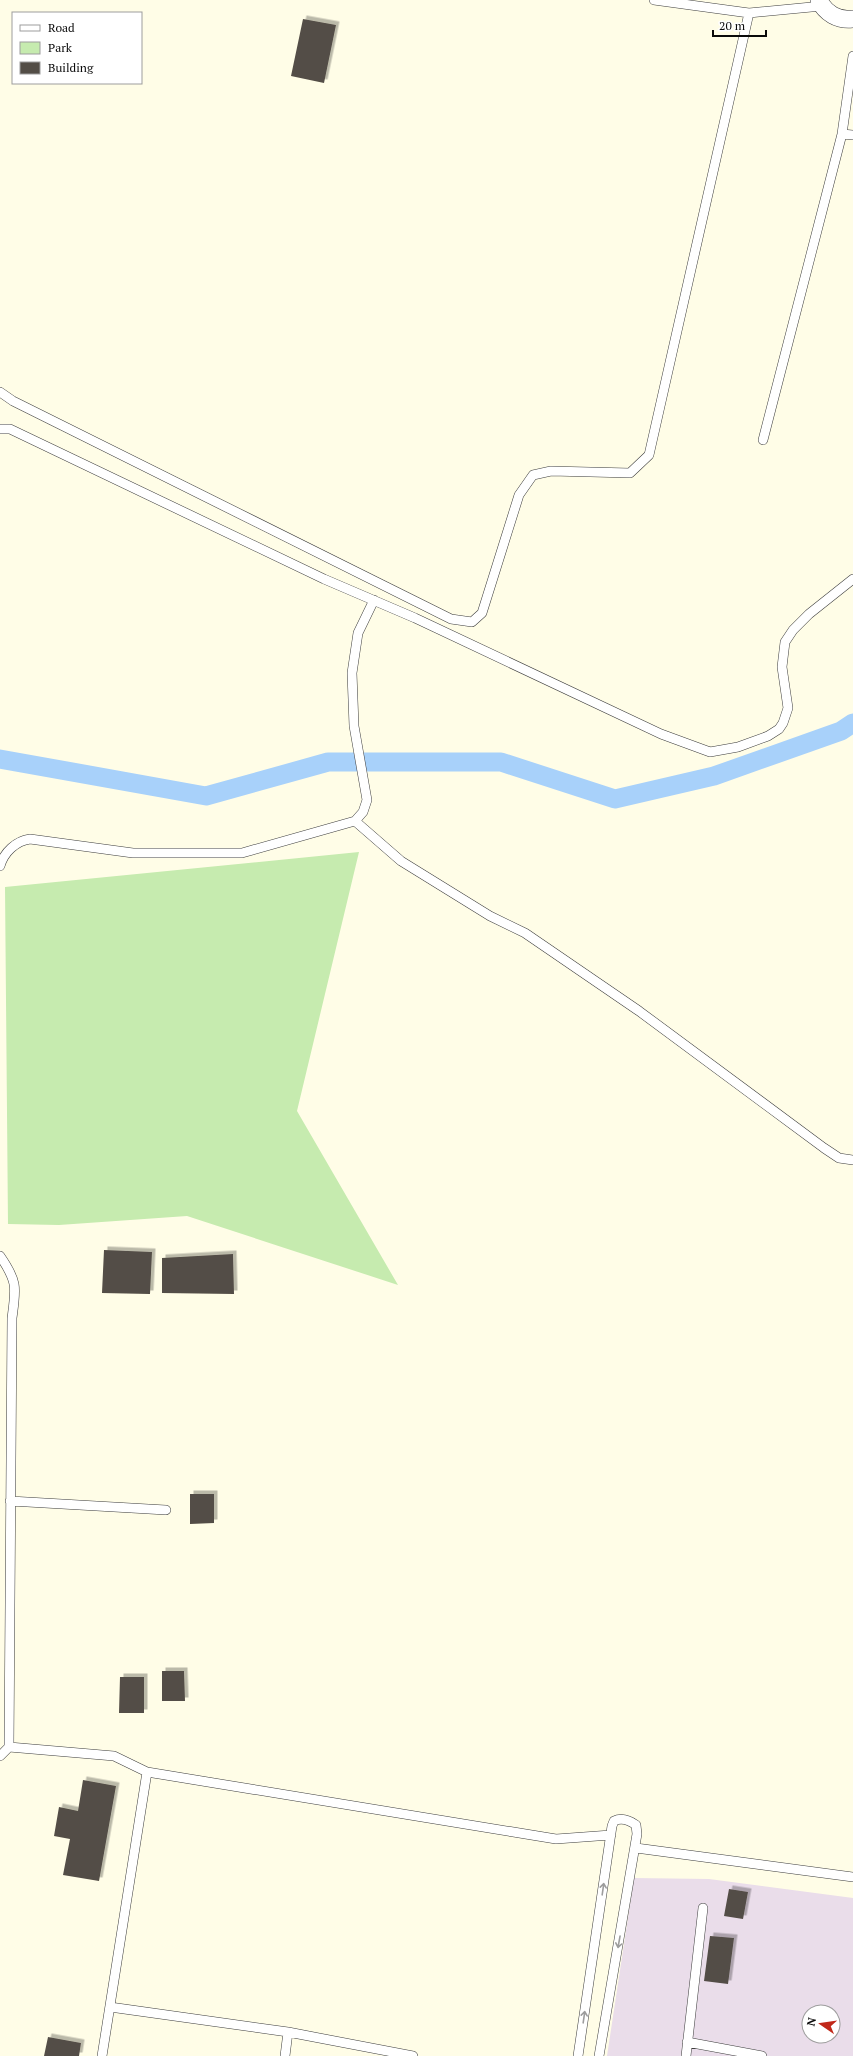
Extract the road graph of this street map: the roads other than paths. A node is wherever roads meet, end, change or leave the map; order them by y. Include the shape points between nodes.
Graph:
1 (654, 0) edge
2 (821, 3) edge
3 (749, 13) junction
4 (853, 20) edge
5 (853, 56) edge
6 (842, 134) junction
7 (853, 135) edge
8 (0, 392) edge
9 (0, 429) edge
10 (763, 440) dead end
11 (853, 579) edge
12 (374, 600) junction
13 (356, 821) junction
14 (0, 866) edge
15 (853, 1160) edge
16 (0, 1256) edge
17 (10, 1501) junction
18 (166, 1510) dead end
19 (9, 1747) junction
20 (0, 1756) edge
21 (147, 1772) junction
22 (611, 1835) junction
23 (636, 1848) junction
24 (853, 1877) edge
25 (703, 1908) dead end
26 (110, 2007) junction
27 (288, 2032) junction
28 (687, 2042) junction
29 (102, 2056) edge
30 (285, 2056) edge
31 (413, 2056) edge
32 (578, 2056) edge
33 (599, 2056) edge
34 (686, 2056) edge
35 (762, 2056) edge

1 - 3 lane
2 - 3 lane
2 - 4 street via 829,14
3 - 8 lane via 649,455 630,473 551,471 533,475 519,495 482,613 472,622 451,619 13,401
5 - 6 lane
6 - 7 lane
6 - 10 lane
9 - 12 lane via 10,429 324,579
11 - 12 lane via 809,614 785,642 782,667 788,708 779,729 738,747 710,752 661,734
12 - 13 lane via 358,632 354,652 354,726 367,800 363,812
13 - 14 lane via 242,853 133,853 30,839 21,841 2,857
13 - 15 lane via 401,861 490,916 525,933 639,1011 824,1148 839,1158
16 - 17 lane via 14,1281
17 - 18 lane
17 - 19 lane
19 - 20 lane
19 - 21 lane via 114,1756
21 - 22 lane via 556,1839
21 - 26 lane
22 - 23 lane via 614,1821 630,1820 636,1825 638,1834
32 -> 22 lane
23 - 24 lane
23 -> 33 lane
25 - 28 lane
26 - 27 lane
26 - 29 lane
27 - 30 lane
27 - 31 lane
28 - 34 lane
28 - 35 lane

